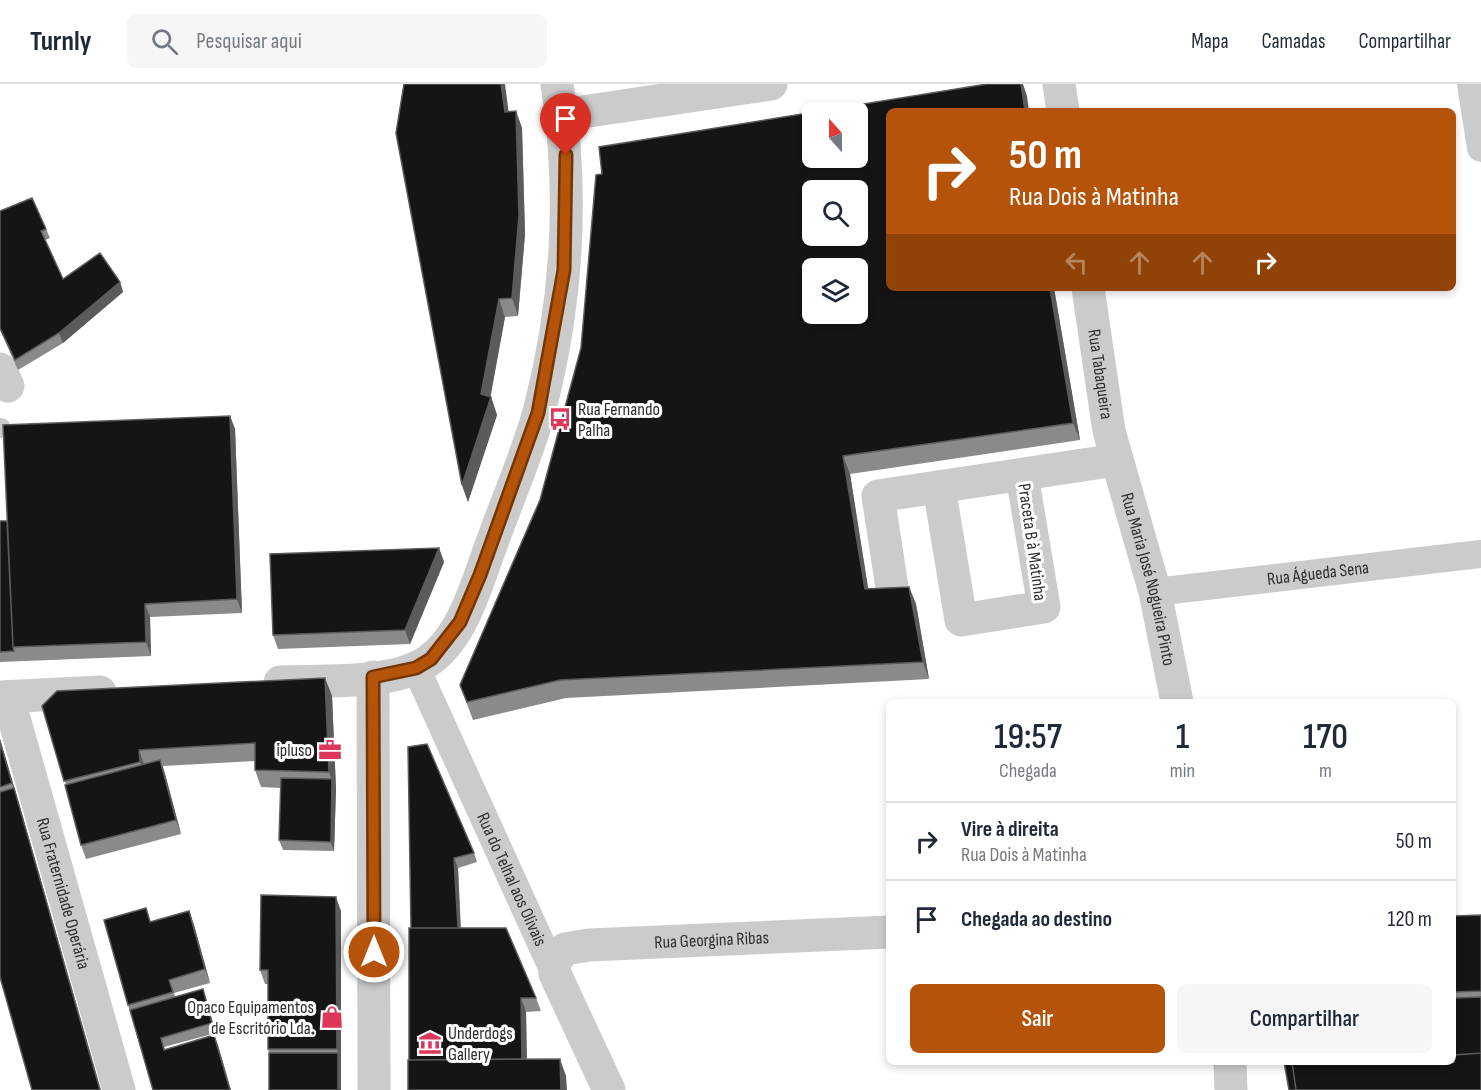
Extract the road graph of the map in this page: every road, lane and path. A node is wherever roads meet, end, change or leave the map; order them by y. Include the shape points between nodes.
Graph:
1 (771, 84) edge
2 (1059, 84) edge
3 (1471, 84) edge
4 (559, 99) edge
5 (1063, 108) edge
6 (1481, 148) edge
7 (1088, 291) edge
8 (1116, 460) junction
9 (1022, 475) junction
10 (939, 487) junction
11 (1481, 554) edge
12 (1155, 592) junction
13 (893, 594) edge
14 (416, 668) junction
15 (373, 677) junction
16 (255, 684) edge
17 (126, 690) edge
18 (4, 697) edge
19 (1176, 699) edge
20 (886, 932) edge
21 (555, 974) junction
22 (1230, 1065) edge
23 (119, 1090) edge
24 (374, 1090) edge
25 (609, 1090) edge
26 (1231, 1090) edge

1 - 4 street
2 - 5 street
3 - 6 street
4 - 14 street via 567,168 564,270 538,413 460,622 431,659
7 - 8 street, Rua Tabaqueira
8 - 9 street, Praceta B à Matinha
8 - 12 street, Rua Maria José Nogueira Pinto
9 - 10 street, Praceta B à Matinha
9 - 10 street, Praceta B à Matinha via 1044,607 961,620
10 - 13 street, Praceta B à Matinha via 878,496
11 - 12 street, Rua Águeda Sena
12 - 19 street, Rua Maria José Nogueira Pinto
14 - 15 street
14 - 21 street, Rua do Telhal aos Olivais
15 - 16 street
15 - 24 street
17 - 18 street
18 - 23 street, Rua Fraternidade Operária
20 - 21 street, Rua Georgina Ribas via 578,945 559,953 554,962
21 - 25 street, Rua do Telhal aos Olivais
22 - 26 street

